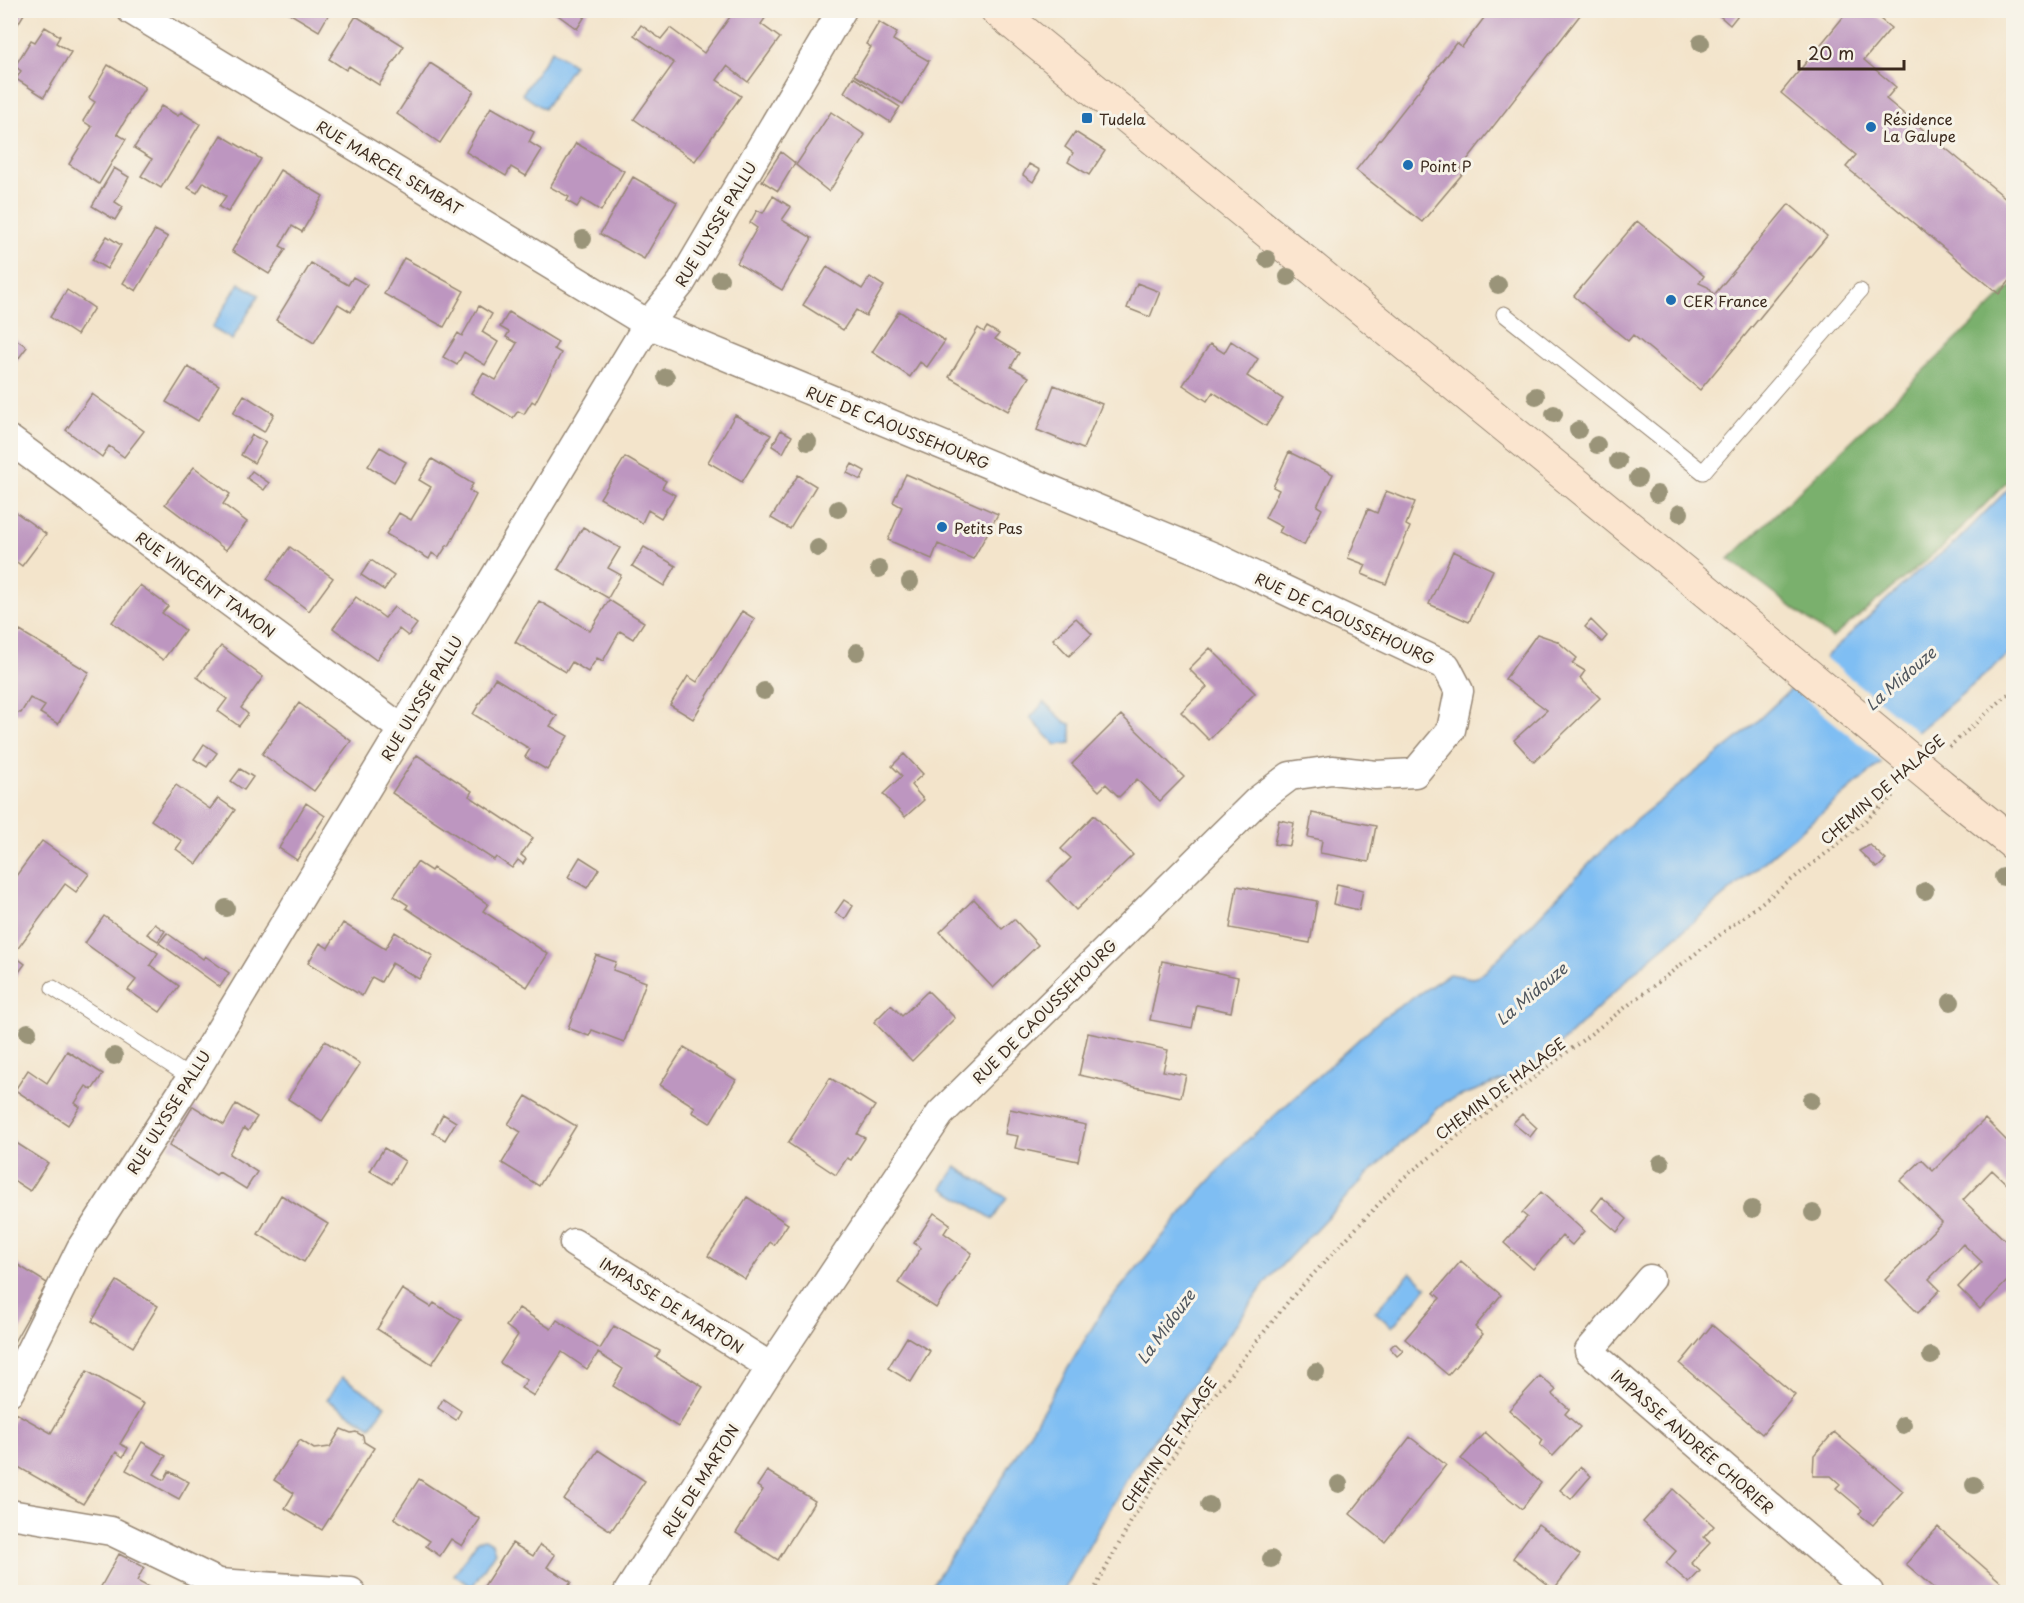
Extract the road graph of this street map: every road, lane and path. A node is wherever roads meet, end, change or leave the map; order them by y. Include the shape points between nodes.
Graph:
1 (131, 10) edge
2 (842, 10) edge
3 (997, 10) edge
4 (1860, 291) dead end
5 (1504, 314) dead end
6 (648, 324) junction
7 (10, 440) edge
8 (2013, 689) edge
9 (402, 729) junction
10 (1940, 768) junction
11 (1899, 791) dead end
12 (2013, 844) edge
13 (53, 988) dead end
14 (191, 1078) junction
15 (574, 1243) dead end
16 (1650, 1279) dead end
17 (771, 1367) junction
18 (10, 1391) edge
19 (10, 1514) edge
20 (351, 1593) edge
21 (628, 1593) edge
22 (1093, 1593) edge
23 (1869, 1593) edge

1 - 6 street, RUE MARCEL SEMBAT
2 - 6 street, RUE ULYSSE PALLU via 681,283
3 - 10 main road, bridge via 1696,584
4 - 5 lane via 1703,472
6 - 9 street, RUE ULYSSE PALLU
6 - 17 street, RUE DE CAOUSSEHOURG via 1219,559 1446,666 1459,691 1451,730 1414,773 1376,775 1332,770 1290,776 1257,801 940,1114
7 - 9 street, RUE VINCENT TAMON
8 - 10 path, CHEMIN DE HALAGE
9 - 14 street, RUE ULYSSE PALLU
10 - 12 main road
11 - 22 path, CHEMIN DE HALAGE via 1837,845 1403,1178 1291,1298 1204,1408 1133,1518
13 - 14 lane
14 - 18 street, RUE ULYSSE PALLU via 81,1248
15 - 17 street, IMPASSE DE MARTON
16 - 23 street, IMPASSE ANDRÉE CHORIER via 1589,1351
17 - 21 street, RUE DE MARTON
19 - 20 street via 111,1531 219,1583

